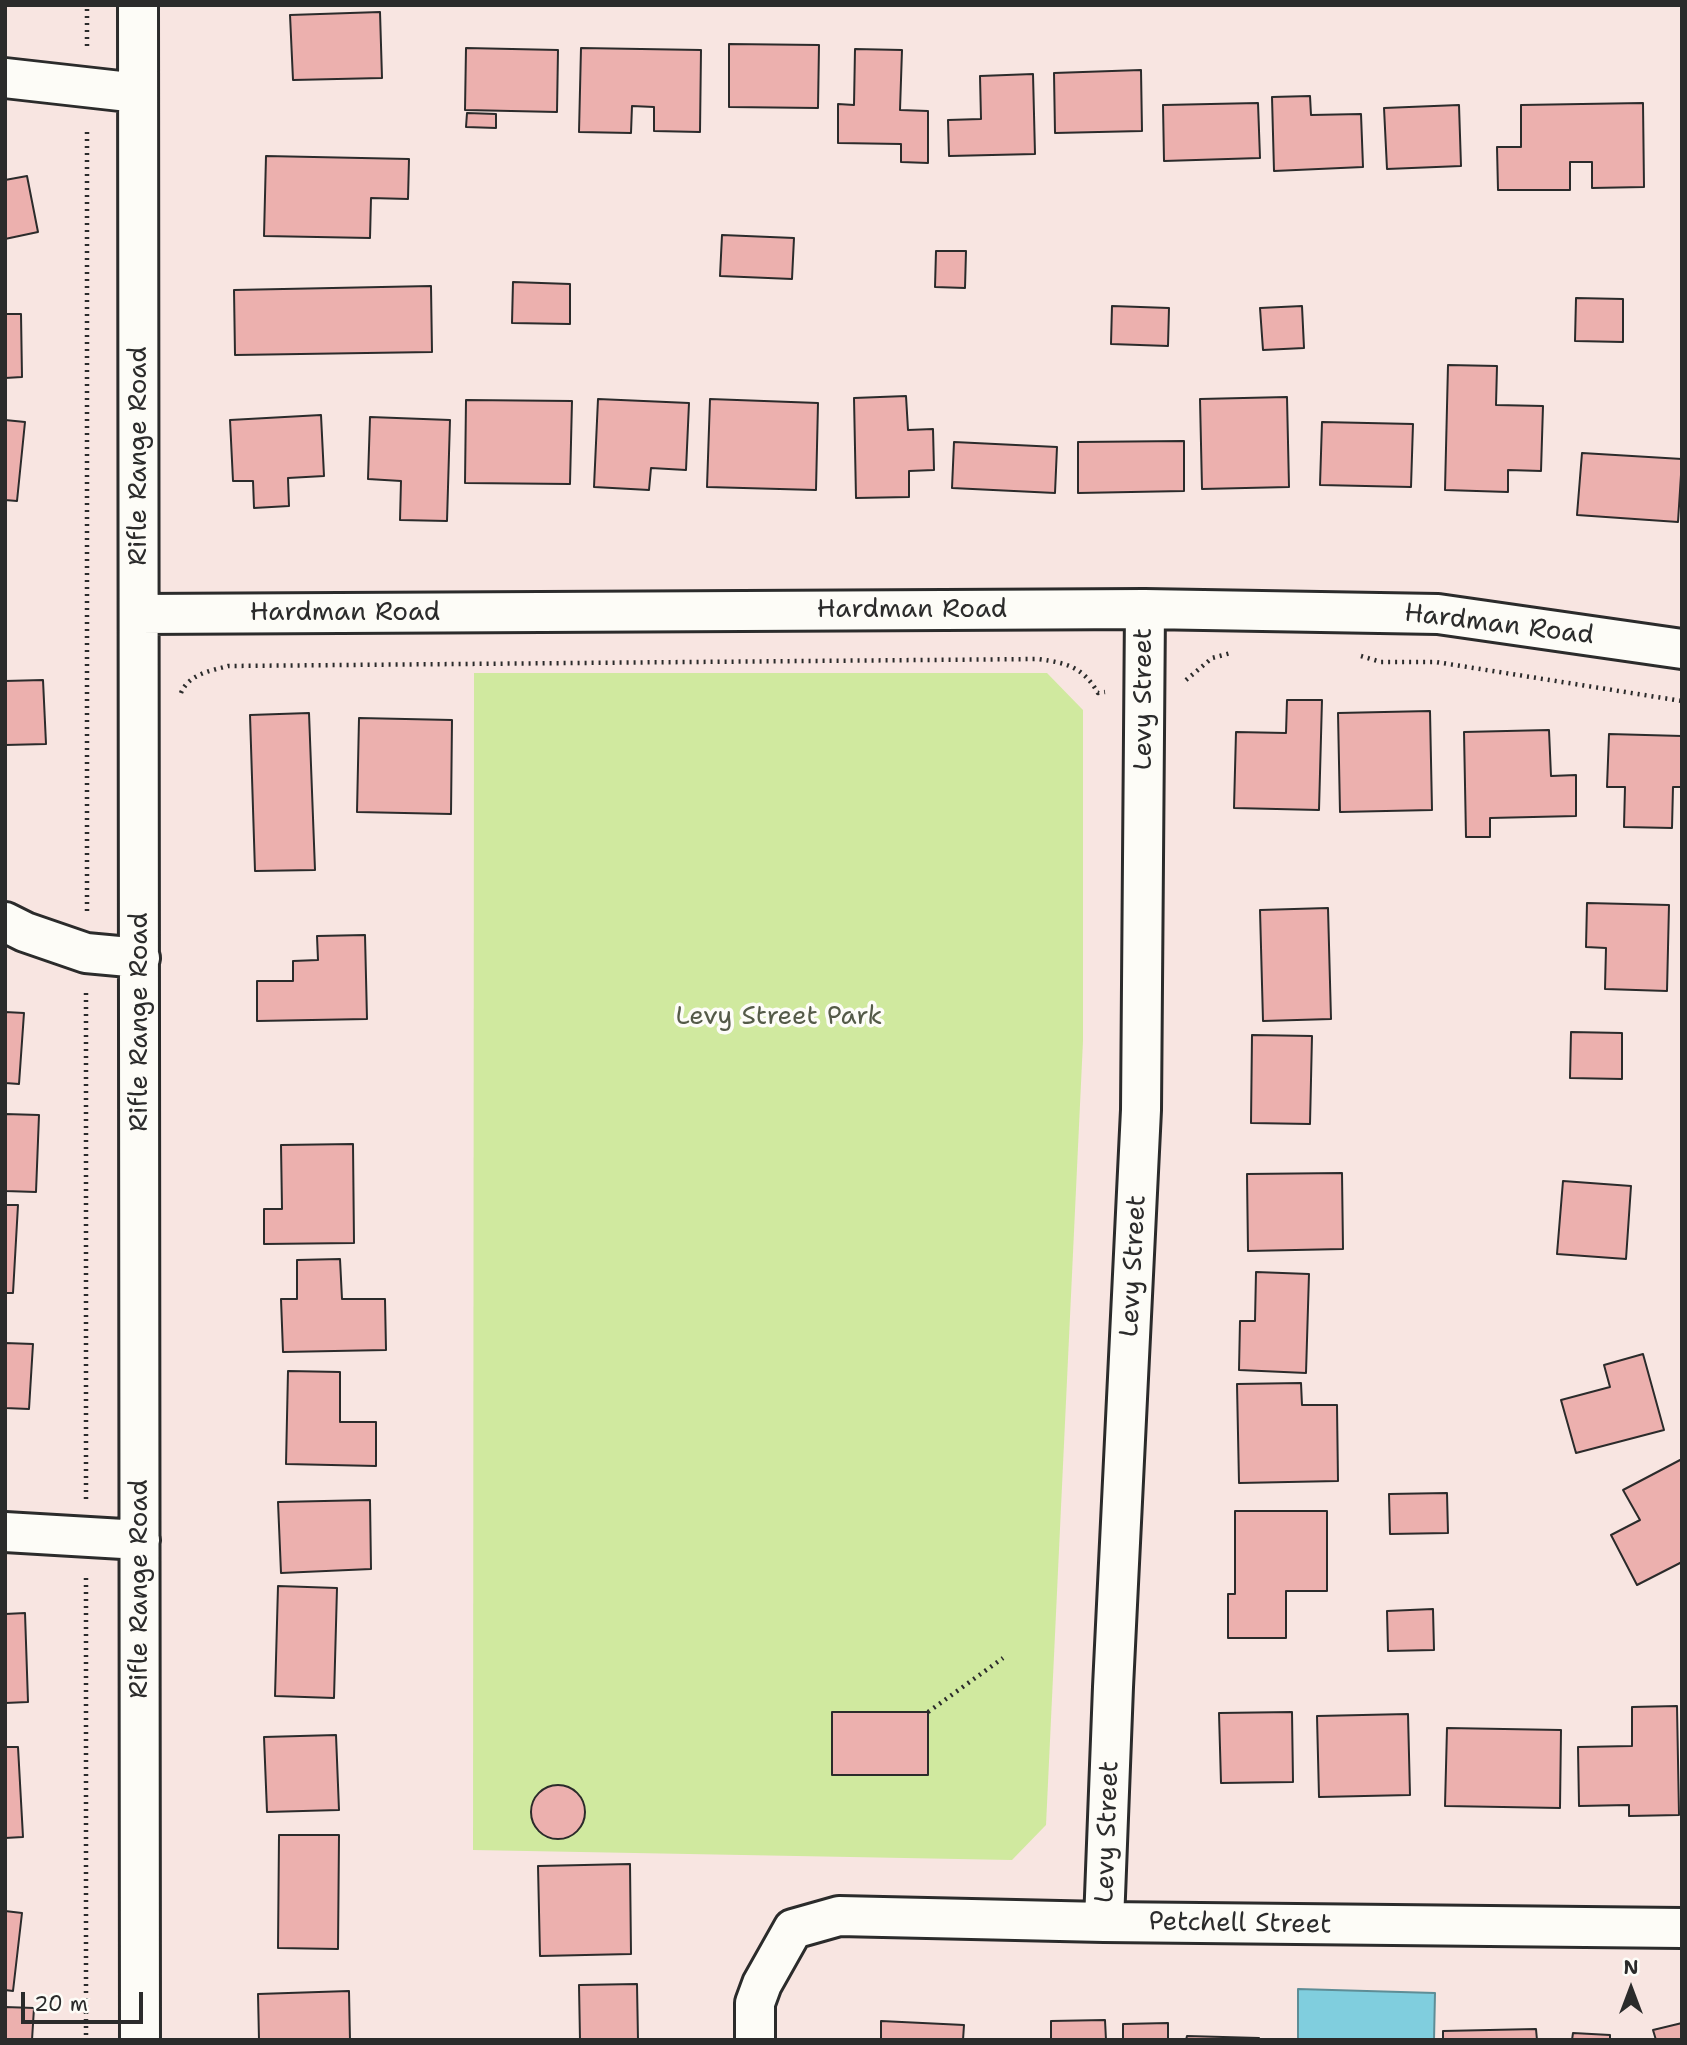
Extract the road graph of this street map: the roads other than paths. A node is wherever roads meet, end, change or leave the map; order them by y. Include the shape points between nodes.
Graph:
1 (138, 5) edge
2 (5, 78) edge
3 (138, 93) junction
4 (1145, 610) junction
5 (139, 614) junction
6 (1682, 649) edge
7 (5, 922) edge
8 (140, 958) junction
9 (5, 1532) edge
10 (139, 1540) junction
11 (1104, 1922) junction
12 (1682, 1928) edge
13 (140, 2040) edge
14 (755, 2040) edge

1 - 3 street, Rifle Range Road
2 - 3 street
3 - 5 street, Rifle Range Road
4 - 5 street, Hardman Road
4 - 6 street, Hardman Road via 1438,614
4 - 11 street, Levy Street via 1141,1110
5 - 8 street, Rifle Range Road
7 - 8 street via 86,953
8 - 10 street, Rifle Range Road
9 - 10 street
10 - 13 street, Rifle Range Road
11 - 12 street, Petchell Street
11 - 14 street, Petchell Street via 839,1916 793,1929 755,2003

